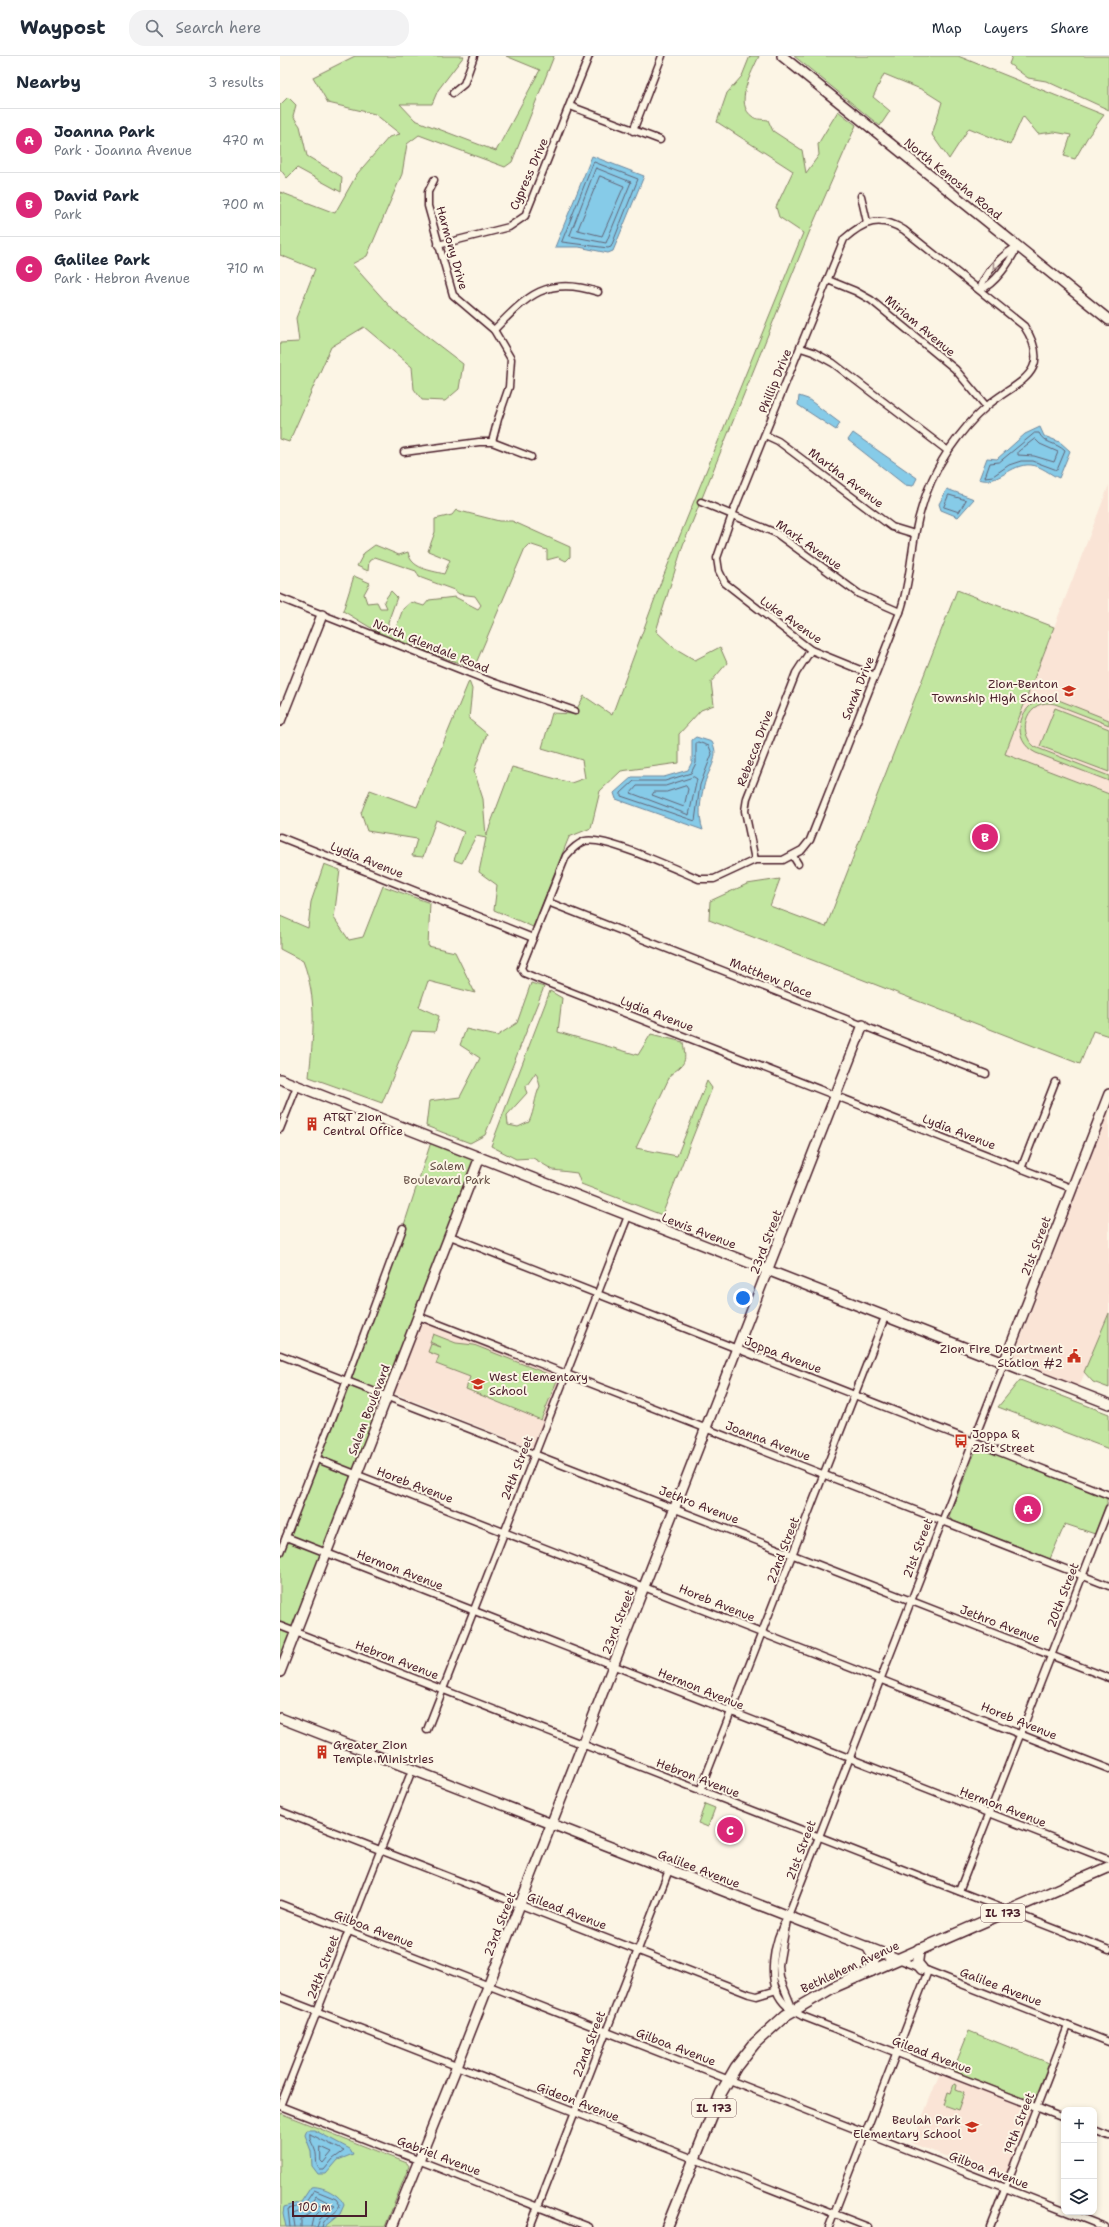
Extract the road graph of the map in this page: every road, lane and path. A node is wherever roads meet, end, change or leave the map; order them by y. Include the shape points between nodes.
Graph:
1 (474, 56) edge
2 (589, 56) edge
3 (662, 56) edge
4 (782, 56) edge
5 (453, 93) dead end
6 (570, 106) junction
7 (633, 131) junction
8 (660, 140) dead end
9 (434, 180) dead end
10 (861, 196) dead end
11 (867, 222) junction
12 (438, 245) junction
13 (1017, 247) junction
14 (828, 280) junction
15 (980, 290) junction
16 (598, 292) dead end
17 (1109, 320) edge
18 (494, 330) junction
19 (800, 348) junction
20 (986, 406) junction
21 (765, 436) junction
22 (492, 442) junction
23 (948, 451) junction
24 (404, 452) dead end
25 (531, 457) dead end
26 (701, 502) dead end
27 (732, 515) junction
28 (915, 534) junction
29 (717, 558) joint
30 (280, 598) edge
31 (900, 612) junction
32 (322, 615) junction
33 (811, 650) junction
34 (875, 676) junction
35 (575, 711) dead end
36 (280, 721) edge
37 (280, 837) edge
38 (793, 856) junction
39 (755, 860) junction
40 (798, 864) dead end
41 (548, 902) junction
42 (533, 938) junction
43 (863, 1025) junction
44 (986, 1074) dead end
45 (280, 1079) edge
46 (1056, 1082) dead end
47 (297, 1086) junction
48 (1109, 1094) edge
49 (835, 1095) junction
50 (280, 1129) edge
51 (480, 1157) junction
52 (1021, 1169) junction
53 (1072, 1188) junction
54 (628, 1216) junction
55 (403, 1228) dead end
56 (450, 1236) junction
57 (768, 1271) junction
58 (597, 1294) junction
59 (418, 1316) junction
60 (885, 1317) junction
61 (738, 1349) junction
62 (280, 1355) edge
63 (1004, 1363) junction
64 (566, 1374) junction
65 (346, 1381) junction
66 (854, 1395) junction
67 (387, 1396) junction
68 (1109, 1404) edge
69 (707, 1428) junction
70 (973, 1442) junction
71 (535, 1453) junction
72 (317, 1459) junction
73 (357, 1474) junction
74 (824, 1474) junction
75 (1109, 1495) edge
76 (675, 1508) junction
77 (1109, 1508) edge
78 (942, 1521) junction
79 (504, 1532) junction
80 (286, 1537) junction
81 (280, 1552) edge
82 (326, 1553) junction
83 (794, 1554) junction
84 (1082, 1576) junction
85 (1109, 1586) edge
86 (645, 1587) junction
87 (911, 1600) junction
88 (473, 1611) junction
89 (280, 1626) edge
90 (295, 1632) junction
91 (762, 1633) junction
92 (1051, 1656) junction
93 (614, 1666) junction
94 (280, 1672) edge
95 (1109, 1678) edge
96 (880, 1679) junction
97 (442, 1690) junction
98 (730, 1712) junction
99 (280, 1718) edge
100 (427, 1730) dead end
101 (1021, 1734) junction
102 (583, 1744) junction
103 (849, 1758) junction
104 (1109, 1769) edge
105 (412, 1770) junction
106 (700, 1791) junction
107 (280, 1811) edge
108 (990, 1814) junction
109 (552, 1824) junction
110 (819, 1836) junction
111 (380, 1850) junction
112 (1109, 1860) edge
113 (1109, 1867) edge
114 (669, 1870) junction
115 (959, 1891) junction
116 (280, 1904) edge
117 (520, 1905) junction
118 (1008, 1910) junction
119 (788, 1916) junction
120 (349, 1931) junction
121 (868, 1947) junction
122 (637, 1950) junction
123 (919, 1950) junction
124 (1109, 1950) edge
125 (898, 1959) junction
126 (871, 1970) junction
127 (925, 1970) junction
128 (489, 1986) junction
129 (780, 1989) junction
130 (280, 1997) edge
131 (793, 2010) junction
132 (317, 2012) junction
133 (1068, 2026) junction
134 (606, 2032) junction
135 (1109, 2042) edge
136 (896, 2053) junction
137 (457, 2066) junction
138 (729, 2080) junction
139 (280, 2106) edge
140 (1036, 2108) junction
141 (574, 2112) junction
142 (1061, 2117) edge
143 (1097, 2131) edge
144 (865, 2133) junction
145 (1109, 2136) edge
146 (694, 2159) junction
147 (420, 2161) junction
148 (1005, 2188) junction
149 (538, 2207) junction
150 (1061, 2210) edge
151 (834, 2214) junction
152 (1075, 2215) edge
153 (392, 2227) edge
154 (530, 2227) edge
155 (589, 2227) edge
156 (668, 2227) edge
157 (829, 2227) edge
158 (868, 2227) edge
159 (990, 2227) edge
160 (1106, 2227) edge

1 - 5 street via 464,84
2 - 6 street, Cypress Drive
3 - 7 street
4 - 13 street, North Kenosha Road
6 - 7 street
6 - 12 street, Cypress Drive via 525,216 509,227
7 - 8 street
9 - 12 street, Harmony Drive via 428,192 428,206
10 - 11 street
11 - 14 street, Phillip Drive via 844,239
11 - 15 street via 885,221 896,224
12 - 18 street, Harmony Drive via 453,295
13 - 15 street via 987,288
13 - 17 street, North Kenosha Road
14 - 19 street, Phillip Drive
14 - 20 street, Miriam Avenue via 871,300 955,369
15 - 20 street, Sarah Drive via 1024,326 1034,347 1035,360 1022,383
16 - 18 street via 583,287 567,286 533,294 519,304
18 - 22 street, Harmony Drive via 511,358 512,372
19 - 21 street, Phillip Drive
19 - 23 street via 833,363
20 - 23 street, Sarah Drive
21 - 27 street, Phillip Drive
21 - 28 street, Martha Avenue via 778,441 892,527
22 - 24 street
22 - 25 street
23 - 28 street, Sarah Drive via 926,496
26 - 27 street, Mark Avenue
27 - 29 street, Phillip Drive
27 - 31 street, Mark Avenue via 776,533 859,594
28 - 31 street, Sarah Drive via 910,577
29 - 33 street, Luke Avenue via 719,571 725,583
30 - 32 street, North Glendale Road
31 - 34 street, Sarah Drive
32 - 35 street, North Glendale Road via 492,682
32 - 36 street
33 - 34 street, Luke Avenue
33 - 39 street, Rebecca Drive via 796,672 747,798 745,811
34 - 38 street, Sarah Drive via 810,840
37 - 42 street, Lydia Avenue
38 - 39 street via 783,860
38 - 40 street
39 - 41 street via 714,879 699,879 604,842 585,841 574,847 566,856
41 - 42 street
41 - 43 street, Matthew Place
42 - 49 street, Lydia Avenue via 521,968 524,973
43 - 44 street, Matthew Place
43 - 49 street, 23rd Street
45 - 47 street, Lewis Avenue
46 - 52 street
47 - 50 street
47 - 51 street, Lewis Avenue
48 - 53 street, 21st Street
49 - 52 street, Lydia Avenue
49 - 57 street, 23rd Street
51 - 54 street, Lewis Avenue
51 - 56 street, Salem Boulevard
52 - 53 street, Lydia Avenue
53 - 63 street, 21st Street
54 - 57 street, Lewis Avenue
54 - 58 street, 24th Street
55 - 65 street
56 - 58 street, Joppa Avenue
56 - 59 street, Salem Boulevard
57 - 60 street, Lewis Avenue
57 - 61 street, 23rd Street
58 - 61 street, Joppa Avenue
58 - 64 street, 24th Street
59 - 64 street, Joanna Avenue
59 - 67 street, Salem Boulevard
60 - 63 street, Lewis Avenue
60 - 66 street, 22nd Street
61 - 66 street, Joppa Avenue
61 - 69 street, 23rd Street
62 - 65 street, Jethro Avenue
63 - 68 street, Lewis Avenue
63 - 70 street, 21st Street
64 - 69 street, Joanna Avenue
64 - 71 street, 24th Street
65 - 67 street, Jethro Avenue
65 - 72 street
66 - 70 street, Joppa Avenue
66 - 74 street, 22nd Street
67 - 71 street, Jethro Avenue
67 - 73 street, Salem Boulevard
69 - 74 street, Joanna Avenue
69 - 76 street, 23rd Street
70 - 75 street, Joppa Avenue
70 - 78 street, 21st Street
71 - 76 street, Jethro Avenue
71 - 79 street, 24th Street
72 - 73 street, Horeb Avenue
72 - 80 street
73 - 79 street, Horeb Avenue
73 - 82 street, Salem Boulevard
74 - 78 street, Joanna Avenue
74 - 83 street, 22nd Street
76 - 83 street, Jethro Avenue
76 - 86 street, 23rd Street
77 - 84 street, 20th Street
78 - 84 street, Joanna Avenue
78 - 87 street, 21st Street
79 - 86 street, Horeb Avenue
79 - 88 street, 24th Street
80 - 81 street
80 - 82 street, Hermon Avenue
82 - 88 street, Hermon Avenue
82 - 90 street, Salem Boulevard
83 - 87 street, Jethro Avenue
83 - 91 street, 22nd Street
84 - 85 street, Joanna Avenue
84 - 92 street, 20th Street
86 - 91 street, Horeb Avenue
86 - 93 street, 23rd Street
87 - 92 street, Jethro Avenue
87 - 96 street, 21st Street
88 - 93 street, Hermon Avenue
88 - 97 street, 24th Street
89 - 90 street, Hebron Avenue
90 - 94 street, Salem Boulevard
90 - 97 street, Hebron Avenue
91 - 96 street, Horeb Avenue
91 - 98 street, 22nd Street
92 - 95 street, Jethro Avenue
92 - 101 street, 20th Street
93 - 98 street, Hermon Avenue
93 - 102 street, 23rd Street
96 - 101 street, Horeb Avenue
96 - 103 street, 21st Street
97 - 100 street, 24th Street
97 - 102 street, Hebron Avenue
98 - 103 street, Hermon Avenue
98 - 106 street, 22nd Street
99 - 105 street, Galilee Avenue
101 - 104 street, Horeb Avenue
101 - 108 street, 20th Street
102 - 106 street, Hebron Avenue
102 - 109 street, 23rd Street
103 - 108 street, Hermon Avenue
103 - 110 street, 21st Street
105 - 109 street, Galilee Avenue
105 - 111 street, 24th Street
106 - 110 street, Hebron Avenue
107 - 111 street, Gilead Avenue
108 - 112 street, Hermon Avenue
108 - 115 street, 20th Street
109 - 114 street, Galilee Avenue
109 - 117 street, 23rd Street
110 - 115 street, Hebron Avenue
110 - 119 street, 21st Street
111 - 117 street, Gilead Avenue
111 - 120 street, 24th Street
113 - 118 main road, Bethlehem Avenue / IL 173
114 - 119 street, Galilee Avenue
114 - 122 street, 22nd Street
115 - 118 street, Hebron Avenue
116 - 120 street, Gilboa Avenue
117 - 122 street, Gilead Avenue
117 - 128 street, 23rd Street
118 - 123 main road, Bethlehem Avenue / IL 173
118 - 124 street, Hebron Avenue
119 - 121 street, Galilee Avenue
119 - 129 street, 21st Street via 782,1926 774,1957 774,1980
120 - 128 street, Gilboa Avenue
120 - 132 street, 24th Street
121 - 125 street, Galilee Avenue
121 - 126 main road via 874,1958
122 - 129 street, Gilead Avenue via 749,1994 757,1996
122 - 134 street, 22nd Street
123 - 125 main road, Bethlehem Avenue / IL 173
123 - 127 main road via 917,1963
125 - 126 main road, Bethlehem Avenue / IL 173
125 - 127 street, Galilee Avenue
126 - 131 main road, Bethlehem Avenue / IL 173
127 - 133 street, Galilee Avenue
127 - 136 street
128 - 134 street, Gilboa Avenue
128 - 137 street, 23rd Street
129 - 131 street via 791,2002
130 - 132 street, Gideon Avenue
131 - 136 street, Gilead Avenue via 802,2016
131 - 138 main road, Bethlehem Avenue / IL 173 via 756,2044
132 - 137 street, Gideon Avenue
132 - 139 street, 24th Street
133 - 135 street, Galilee Avenue
133 - 140 street, 19th Street
134 - 138 street, Gilboa Avenue
134 - 141 street, 22nd Street
136 - 140 street, Gilead Avenue
136 - 144 street
137 - 141 street, Gideon Avenue
137 - 147 street, 23rd Street
138 - 144 street, Gilboa Avenue
138 - 146 main road, Bethlehem Avenue / IL 173 via 713,2110
139 - 147 street, Gabriel Avenue
140 - 142 street, Gilead Avenue
140 - 148 street, 19th Street
141 - 146 street, Gideon Avenue
141 - 149 street, 22nd Street
143 - 145 street
144 - 148 street, Gilboa Avenue
144 - 151 street
146 - 151 street, Gideon Avenue
146 - 156 main road, Bethlehem Avenue / IL 173
147 - 149 street, Gabriel Avenue
147 - 153 street, 23rd Street
148 - 150 street, Gilboa Avenue
148 - 159 street, 19th Street
149 - 154 street, 22nd Street
149 - 155 street, Gabriel Avenue
151 - 157 street
151 - 158 street, Gideon Avenue
152 - 160 street

